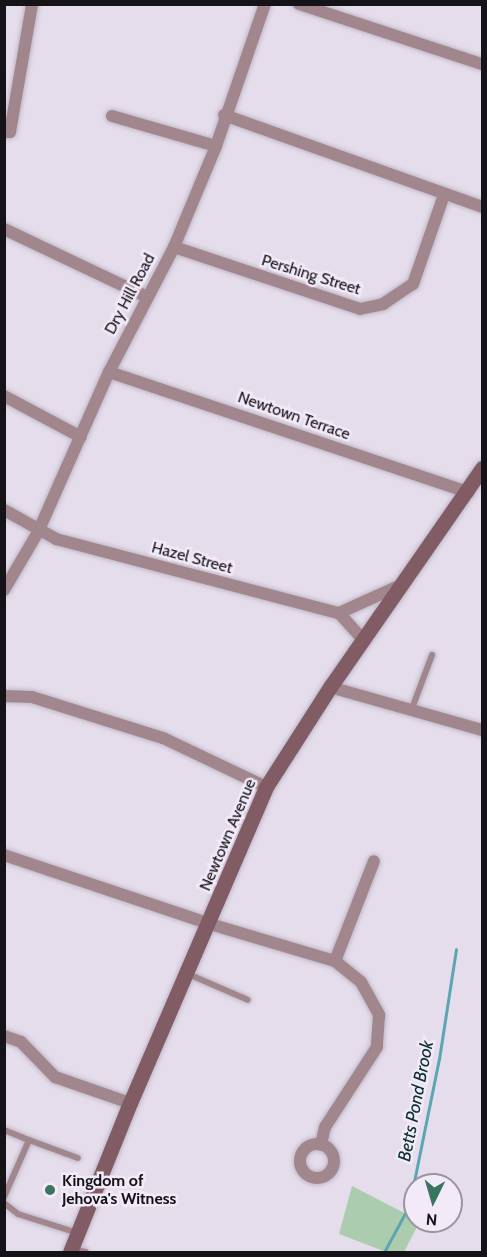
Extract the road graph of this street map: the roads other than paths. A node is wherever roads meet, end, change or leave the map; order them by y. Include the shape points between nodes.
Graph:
1 (32, 4) edge
2 (265, 4) edge
3 (299, 4) edge
4 (483, 64) edge
5 (224, 115) junction
6 (112, 116) dead end
7 (7, 132) edge
8 (216, 146) junction
9 (444, 195) junction
10 (483, 207) edge
11 (4, 229) edge
12 (174, 247) junction
13 (147, 297) junction
14 (109, 372) junction
15 (4, 396) edge
16 (81, 437) junction
17 (483, 468) edge
18 (468, 492) junction
19 (4, 510) edge
20 (38, 532) junction
21 (402, 584) junction
22 (4, 590) edge
23 (339, 613) junction
24 (363, 640) junction
25 (432, 655) dead end
26 (330, 687) junction
27 (4, 696) edge
28 (410, 711) junction
29 (483, 730) edge
30 (267, 787) junction
31 (4, 855) edge
32 (374, 861) dead end
33 (210, 924) junction
34 (335, 961) junction
35 (188, 974) junction
36 (248, 1000) dead end
37 (4, 1036) edge
38 (130, 1103) junction
39 (4, 1130) edge
40 (29, 1140) junction
41 (321, 1145) dead end
42 (78, 1158) dead end
43 (4, 1197) edge
44 (5, 1206) edge
45 (78, 1233) junction
46 (76, 1252) edge

1 - 7 street
2 - 5 street, Dry Hill Road
3 - 4 street
5 - 8 street, Dry Hill Road
5 - 9 street
6 - 8 street
8 - 12 street, Dry Hill Road
9 - 10 street
9 - 12 street, Pershing Street via 413,284 401,295 360,309
11 - 13 street
12 - 13 street, Dry Hill Road
13 - 14 street, Dry Hill Road
14 - 16 street, Dry Hill Road
14 - 18 street, Newtown Terrace
15 - 16 street
16 - 20 street, Dry Hill Road
17 - 18 main road, Newtown Avenue
18 - 21 main road, Newtown Avenue
19 - 20 street via 26,520
20 - 22 street, Dry Hill Road
20 - 23 street, Hazel Street
21 - 23 street
21 - 24 main road, Newtown Avenue
23 - 24 street
24 - 26 main road, Newtown Avenue
25 - 28 lane
26 - 28 street
26 - 30 main road, Newtown Avenue
27 - 30 street via 32,697 163,738
28 - 29 street
30 - 33 main road, Newtown Avenue
31 - 33 street
32 - 34 street
33 - 34 street
33 - 35 main road, Newtown Avenue
34 - 41 street via 361,982 379,1015 378,1047 326,1127
35 - 36 lane
35 - 38 main road, Newtown Avenue
37 - 38 street via 21,1042 55,1077
38 - 45 main road, Newtown Avenue
39 - 40 lane
40 - 42 lane
40 - 43 lane
44 - 45 lane
45 - 46 main road, Newtown Avenue

